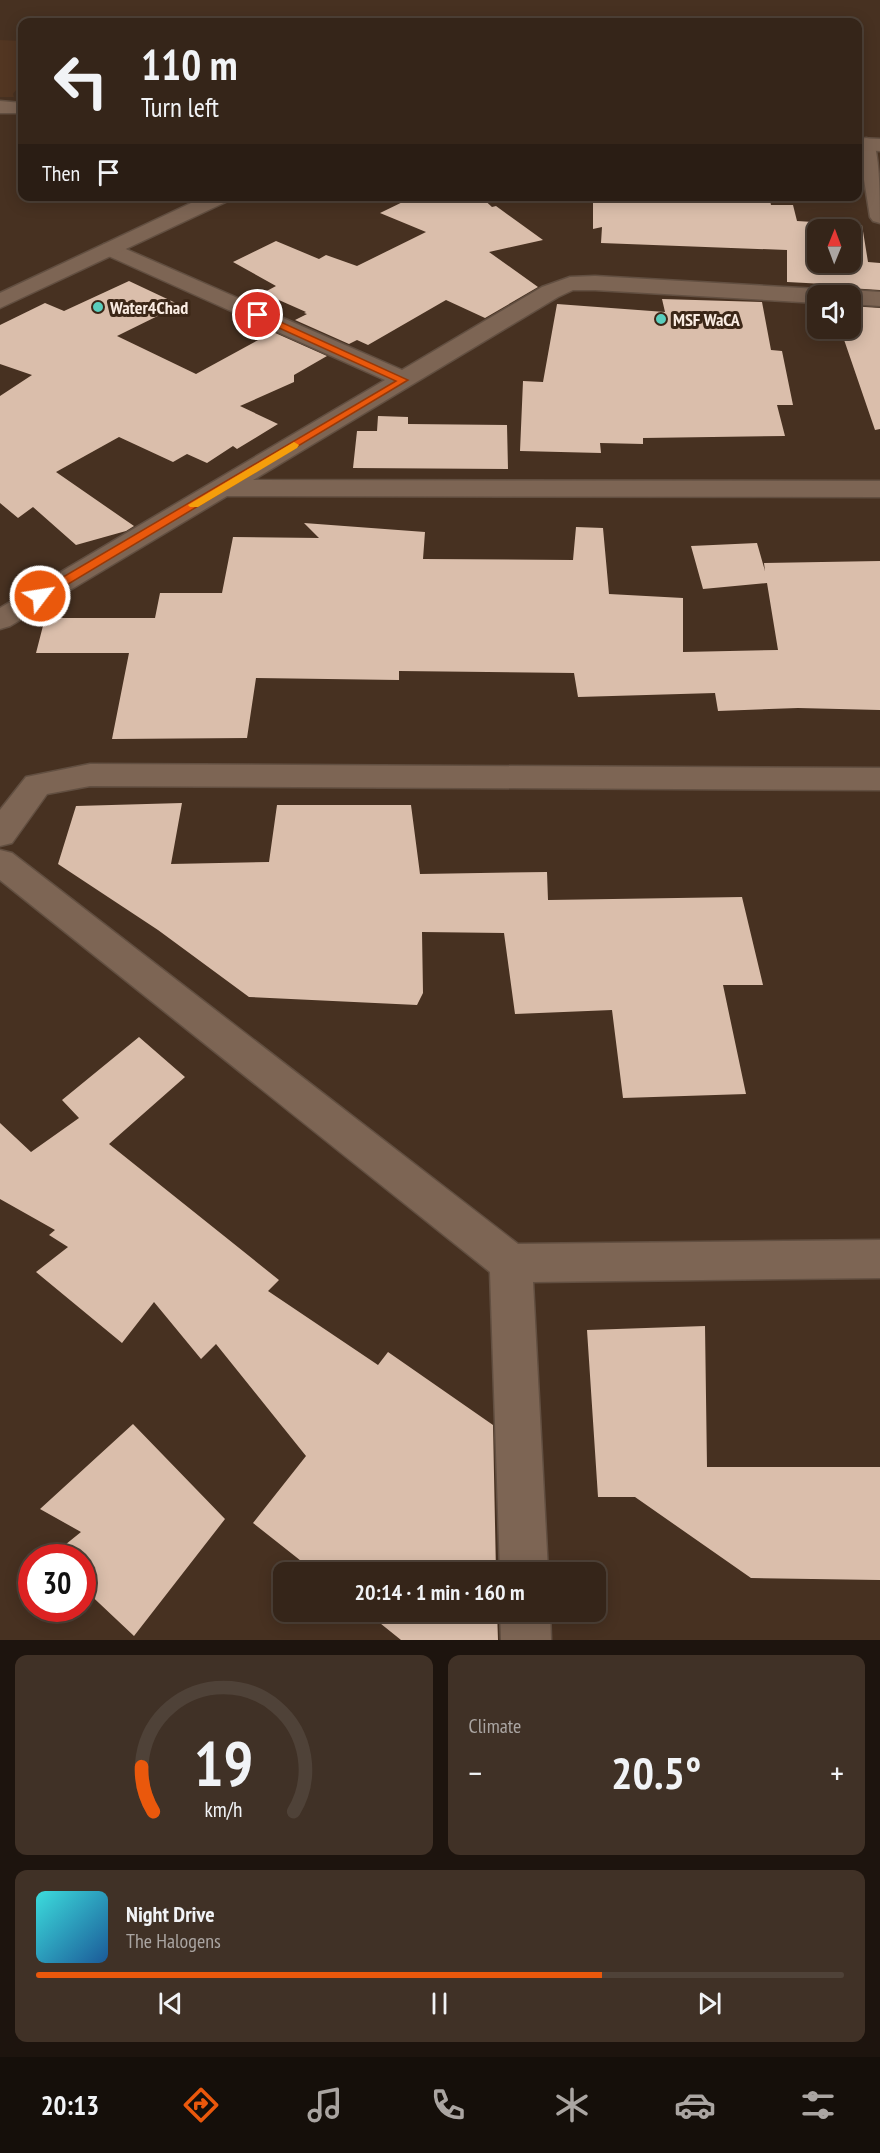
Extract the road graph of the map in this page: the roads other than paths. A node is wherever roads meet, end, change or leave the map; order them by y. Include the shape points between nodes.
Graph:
1 (0, 107) edge
2 (18, 108) edge
3 (868, 144) edge
4 (213, 201) edge
5 (880, 217) edge
6 (112, 249) junction
7 (807, 295) edge
8 (861, 298) edge
9 (880, 299) edge
10 (0, 300) edge
11 (404, 380) junction
12 (223, 488) junction
13 (880, 489) edge
14 (0, 620) edge
15 (880, 779) edge
16 (0, 834) edge
17 (0, 861) edge
18 (880, 1259) edge
19 (512, 1263) junction
20 (524, 1562) edge
21 (525, 1622) edge
22 (526, 1640) edge

1 - 2 street
3 - 5 street
4 - 6 street
6 - 10 street
6 - 11 street
7 - 11 street via 595,283 570,285 550,292
8 - 9 street
11 - 12 street
12 - 13 street
12 - 14 street
15 - 16 street via 90,776 37,785
17 - 19 street
18 - 19 street
19 - 20 street
21 - 22 street

